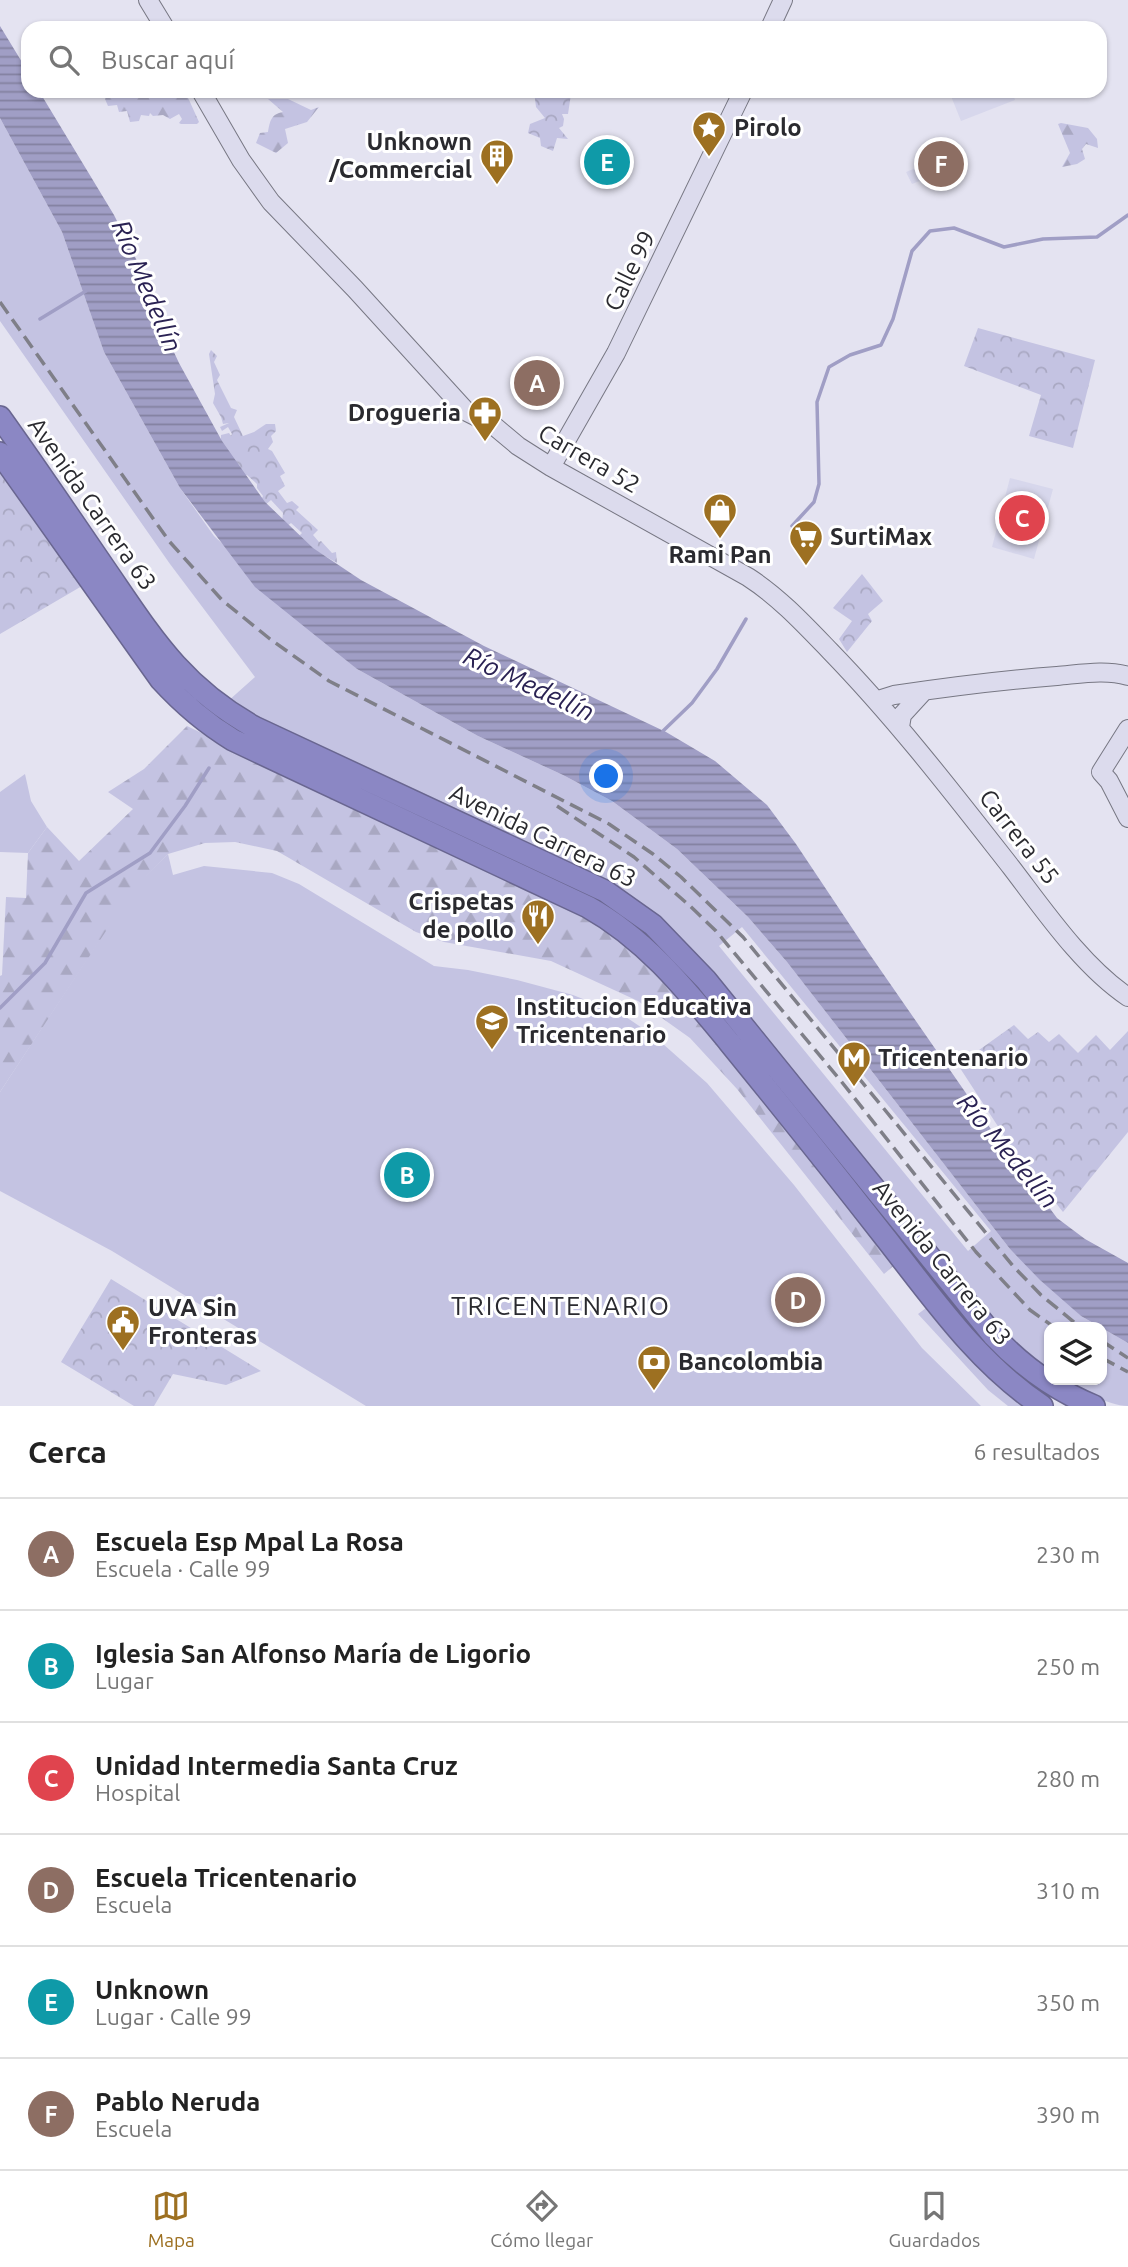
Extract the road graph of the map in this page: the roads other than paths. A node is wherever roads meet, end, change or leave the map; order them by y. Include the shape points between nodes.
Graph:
1 (148, 0) edge
2 (783, 0) edge
3 (162, 21) edge
4 (773, 21) edge
5 (205, 98) edge
6 (740, 98) edge
7 (0, 417) edge
8 (0, 453) edge
9 (551, 467) junction
10 (1128, 676) edge
11 (924, 691) junction
12 (878, 700) junction
13 (900, 727) junction
14 (1128, 729) edge
15 (1128, 818) edge
16 (1128, 997) edge
17 (1042, 1406) edge
18 (1094, 1406) edge

1 - 3 main road
2 - 4 main road
5 - 9 main road, Carrera 52 via 271,202 467,412
6 - 9 main road, Calle 99 via 616,353
7 - 18 highway, Avenida Carrera 63 via 160,648 197,688 254,727 605,891 653,925 706,980 993,1335 1038,1375
8 - 17 highway, Avenida Carrera 63 via 161,680 190,710 233,740 558,892 631,934 700,1007 965,1338 997,1371
9 - 12 main road, Carrera 52 via 756,582
10 - 11 main road via 1096,673
11 - 12 main road
11 - 13 main road via 902,715
12 - 13 main road, Carrera 55
13 - 16 main road, Carrera 55 via 1049,917
14 - 15 main road via 1101,772

